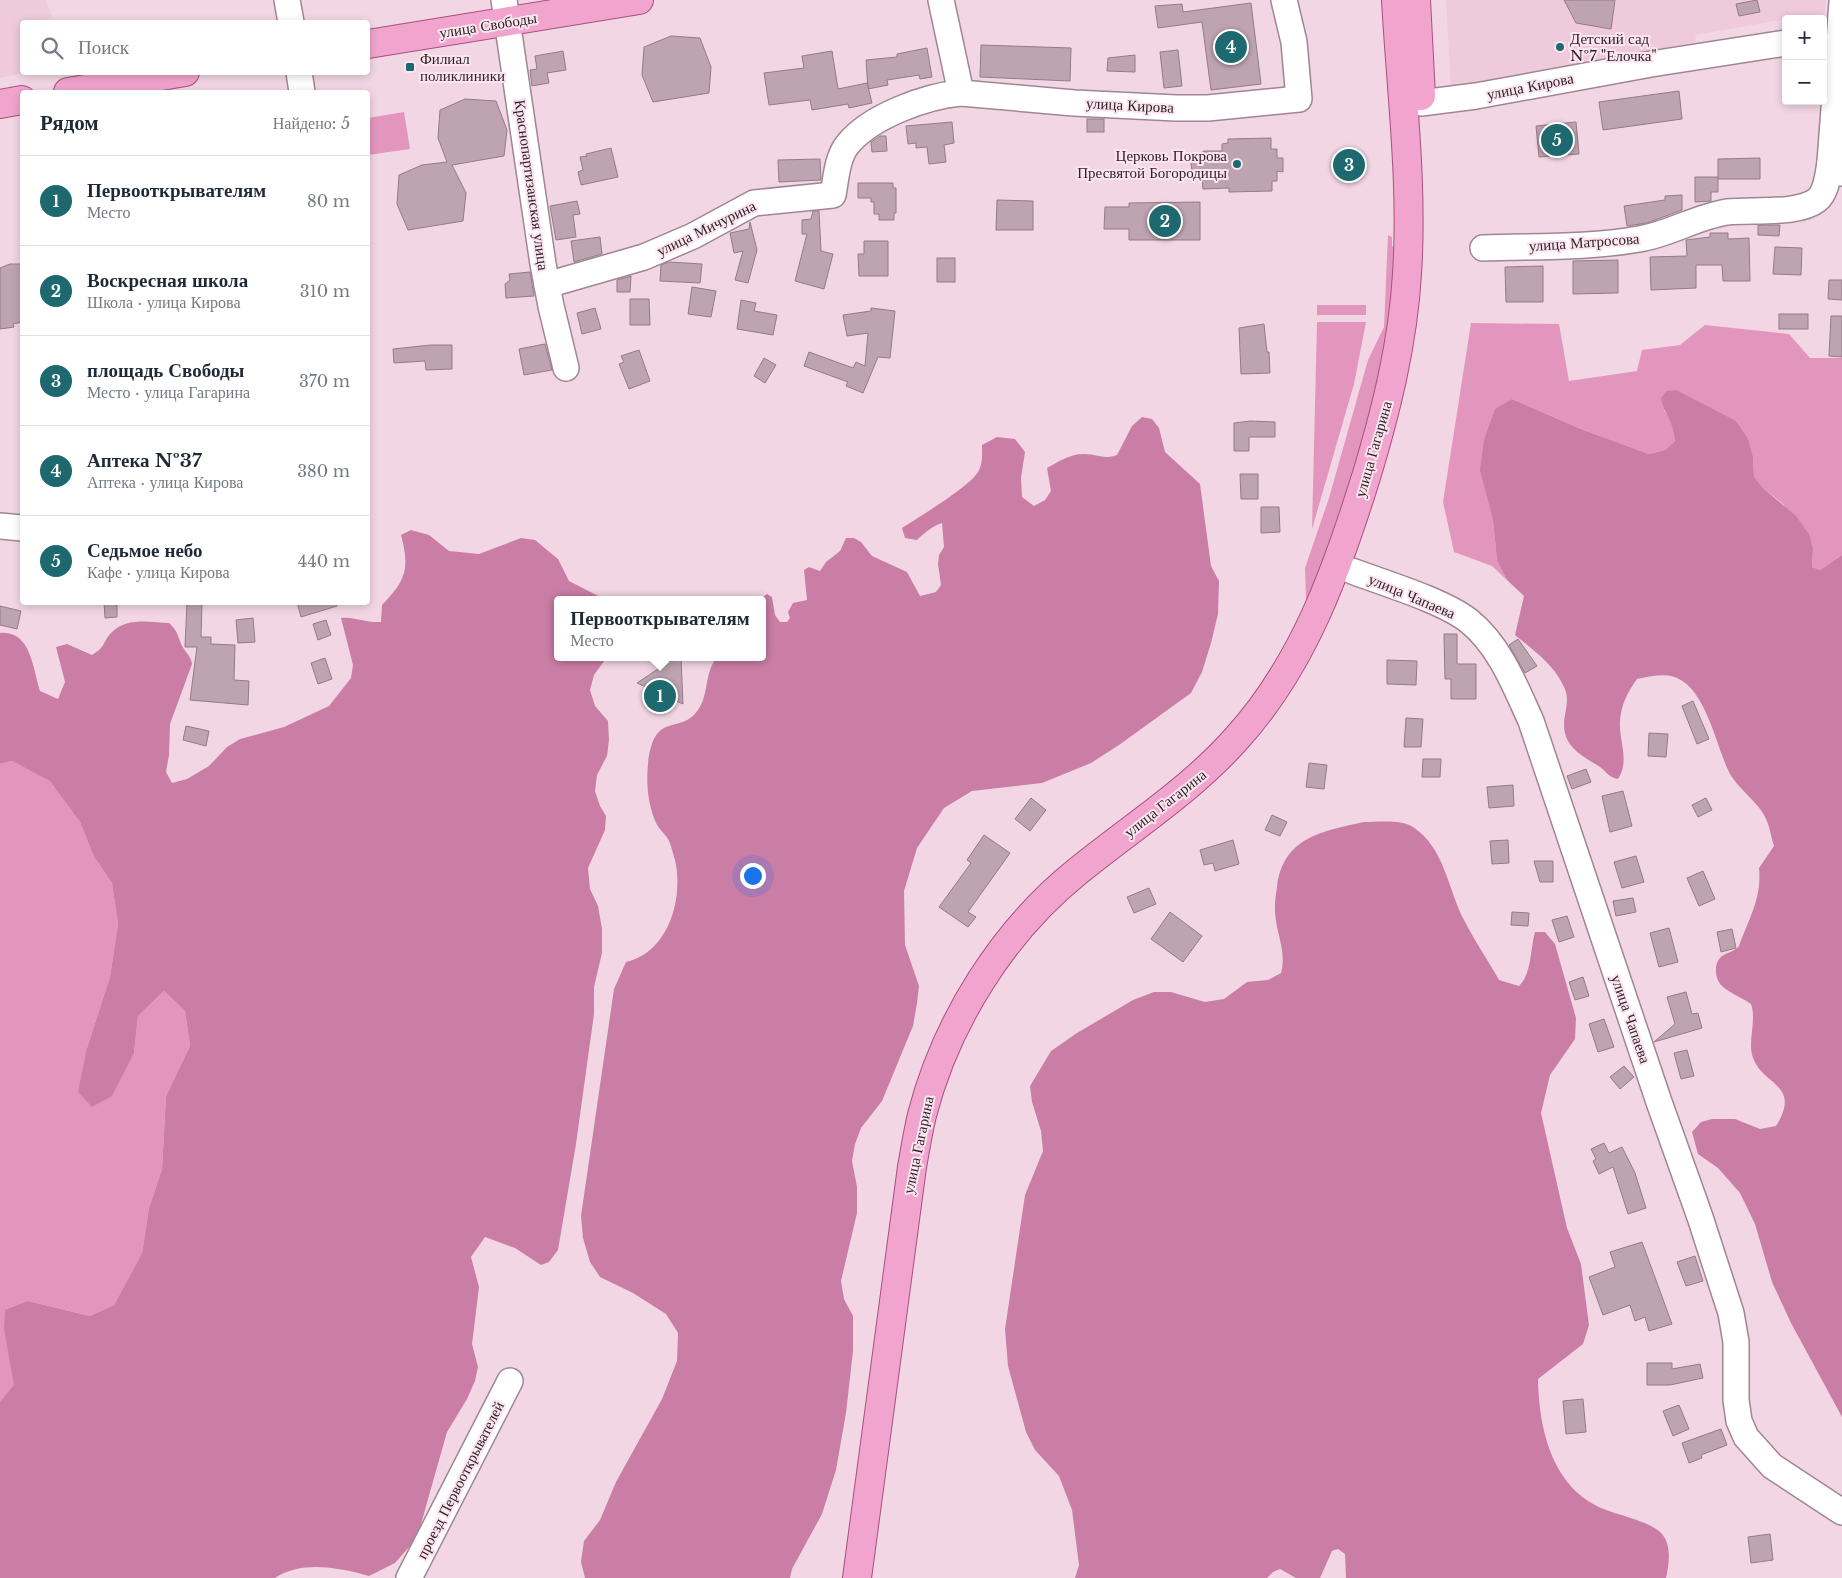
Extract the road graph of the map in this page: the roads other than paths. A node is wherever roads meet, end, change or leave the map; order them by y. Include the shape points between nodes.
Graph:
1 (287, 0) edge
2 (639, 0) edge
3 (942, 0) edge
4 (1284, 0) edge
5 (1396, 0) edge
6 (1416, 0) edge
7 (1842, 2) edge
8 (506, 11) edge
9 (291, 20) edge
10 (1834, 38) edge
11 (370, 44) edge
12 (1782, 44) edge
13 (167, 75) edge
14 (299, 75) edge
15 (80, 90) edge
16 (302, 90) edge
17 (961, 92) junction
18 (20, 100) edge
19 (1421, 103) junction
20 (0, 104) edge
21 (1836, 168) edge
22 (1483, 248) dead end
23 (547, 285) junction
24 (566, 368) dead end
25 (0, 526) edge
26 (20, 528) edge
27 (1352, 571) junction
28 (510, 1381) dead end
29 (1842, 1512) edge
30 (409, 1578) edge
31 (857, 1578) edge
32 (874, 1578) edge

1 - 9 street
2 - 8 main road, улица Свободы
3 - 17 street
4 - 17 street, улица Кирова via 1294,42 1299,99 1200,108
5 - 31 main road, улица Гагарина via 1407,199 1404,305 1386,406 1342,549 1319,610 1256,716 1185,790 1082,868 1036,910 998,956 950,1038 922,1115 912,1167
6 - 19 main road, улица Гагарина
7 - 10 street, улица Матросова
8 - 11 main road, улица Свободы
8 - 23 street, Краснопартизанская улица
10 - 21 street, улица Матросова
12 - 19 street, улица Кирова
13 - 15 main road
14 - 16 street
17 - 23 street, улица Мичурина via 934,96 900,110 847,144 840,160 833,195 754,203 693,236 644,257
18 - 20 main road
19 - 27 main road, улица Гагарина via 1426,242 1422,308 1403,408
21 - 22 street, улица Матросова via 1818,200 1791,209 1711,215 1640,239
23 - 24 street, Краснопартизанская улица
25 - 26 street
27 - 29 street, улица Чапаева via 1452,610 1468,620 1496,651 1511,678 1531,721 1731,1313 1736,1342 1739,1421 1746,1436 1772,1466
27 - 32 main road, улица Гагарина via 1313,657 1269,724 1225,775 1195,802 1090,882 1050,920 1014,964 967,1043 939,1119 929,1170
28 - 30 street, проезд Первооткрывателей

